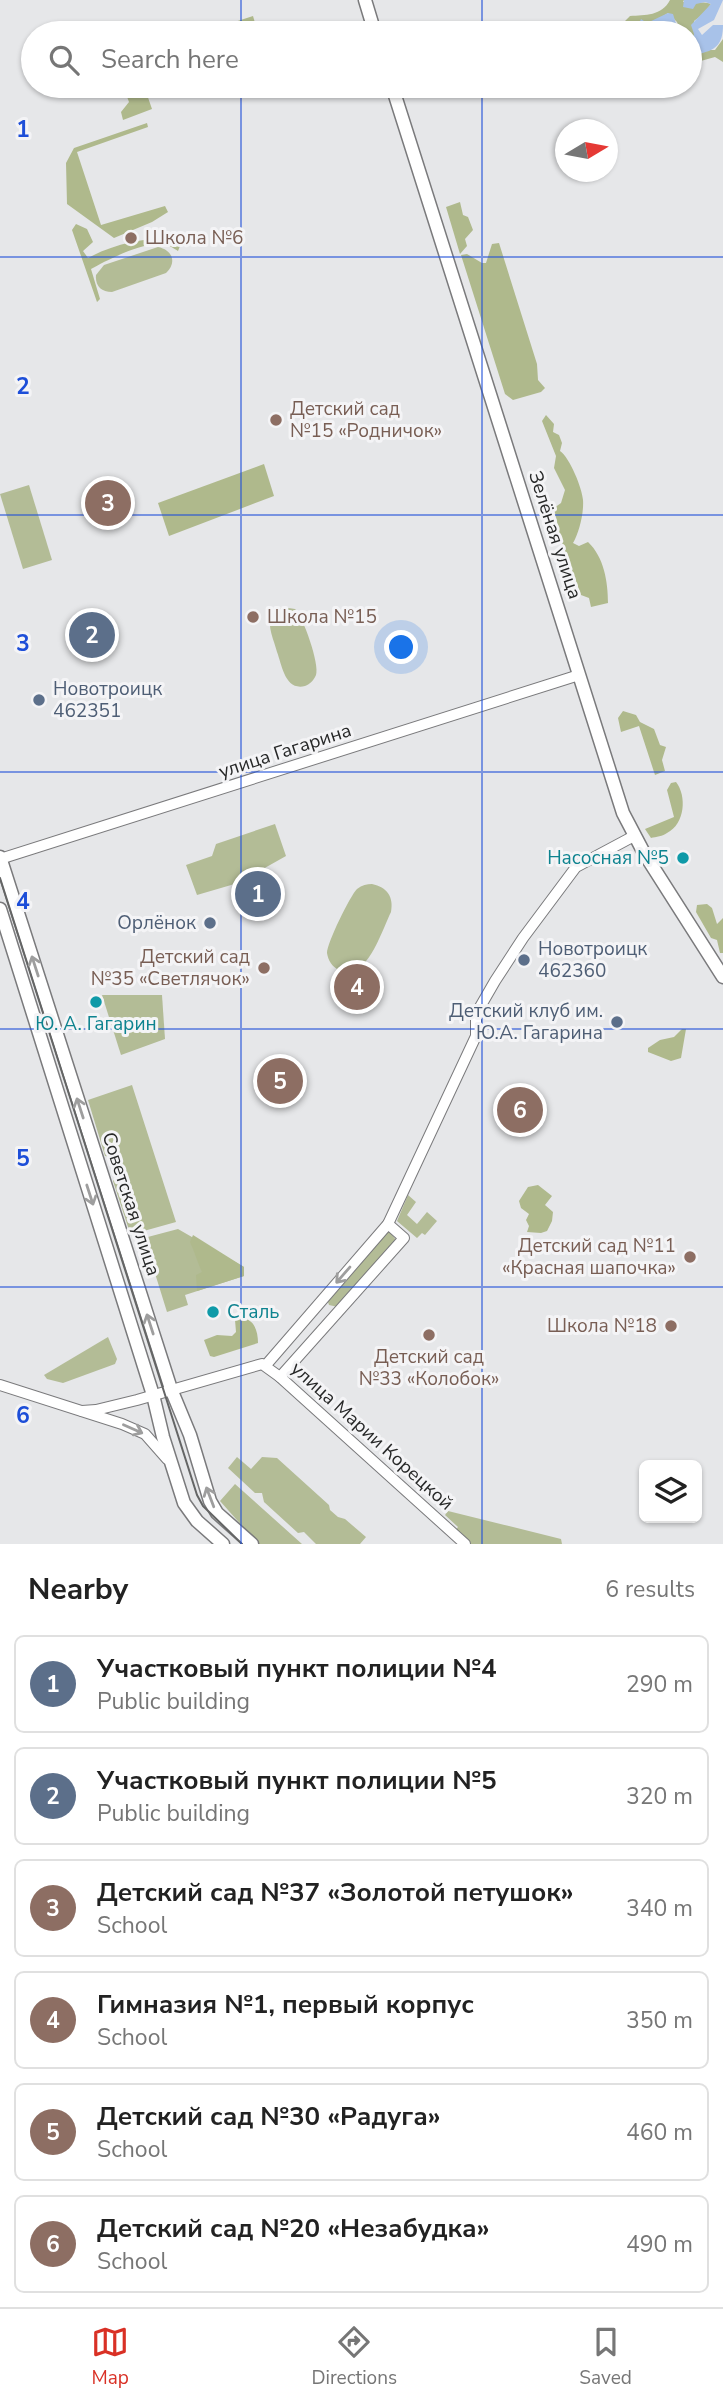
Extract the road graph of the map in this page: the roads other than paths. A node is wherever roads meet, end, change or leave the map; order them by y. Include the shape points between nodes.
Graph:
1 (365, 0) edge
2 (371, 21) edge
3 (396, 98) edge
4 (579, 675) junction
5 (634, 836) junction
6 (0, 859) edge
7 (0, 909) edge
8 (723, 977) edge
9 (388, 1224) junction
10 (266, 1365) junction
11 (279, 1377) junction
12 (0, 1385) edge
13 (171, 1389) junction
14 (153, 1395) junction
15 (82, 1411) junction
16 (172, 1465) junction
17 (223, 1544) edge
18 (252, 1544) edge
19 (465, 1544) edge

1 - 2 main road
3 - 4 main road, Зелёная улица
4 - 5 main road, Зелёная улица
4 - 6 street, улица Гагарина
5 - 8 main road, Зелёная улица
5 - 9 street via 576,867 495,981 476,1014 476,1036
13 -> 6 main road, Советская улица
7 -> 14 main road, Советская улица
9 -> 10 street
9 - 11 street via 404,1238
10 - 11 street, улица Марии Корецкой
10 - 13 street, улица Марии Корецкой
11 - 19 street, улица Марии Корецкой
12 - 15 street
13 - 14 street, улица Марии Корецкой
18 -> 13 main road, Советская улица via 210,1501
14 - 15 street, улица Марии Корецкой
14 - 16 main road, Советская улица
15 -> 16 street via 145,1434
16 - 17 main road, Советская улица via 188,1512

